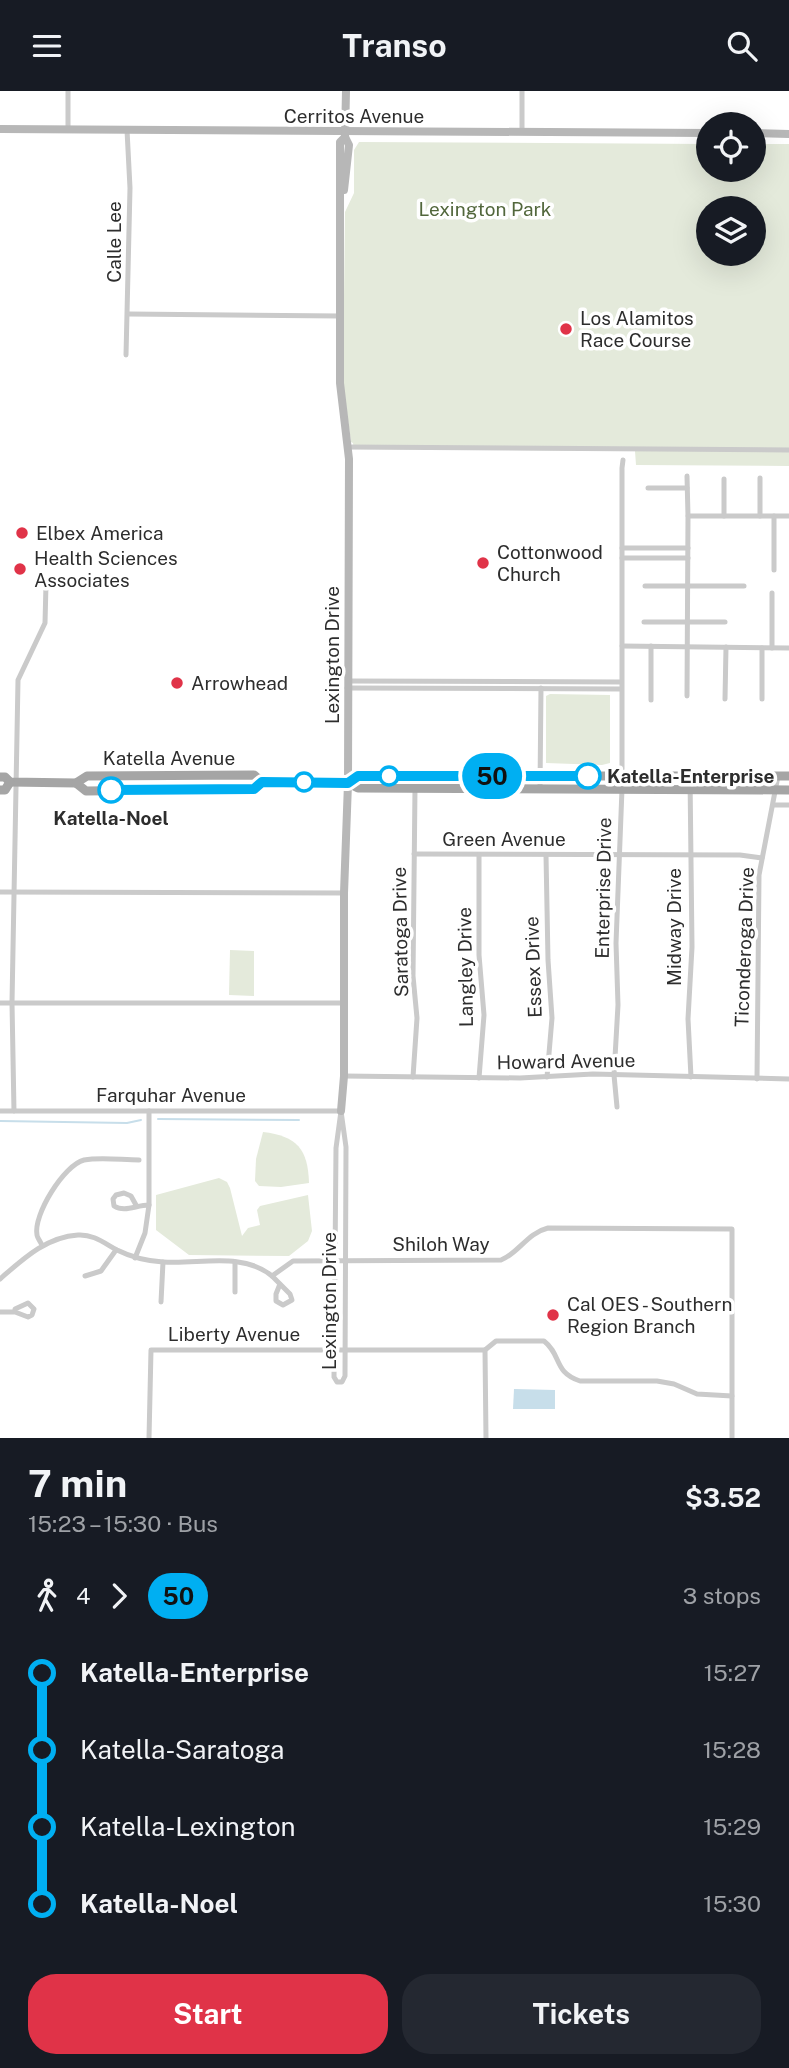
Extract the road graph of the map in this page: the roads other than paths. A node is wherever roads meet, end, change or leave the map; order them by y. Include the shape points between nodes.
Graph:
1 (68, 91) edge
2 (346, 91) edge
3 (522, 91) edge
4 (0, 129) edge
5 (68, 129) junction
6 (127, 130) junction
7 (522, 132) junction
8 (696, 133) edge
9 (766, 133) edge
10 (345, 134) junction
11 (789, 134) edge
12 (129, 314) junction
13 (340, 316) junction
14 (126, 355) dead end
15 (347, 447) junction
16 (789, 450) edge
17 (623, 460) dead end
18 (687, 476) dead end
19 (760, 478) dead end
20 (724, 479) dead end
21 (648, 488) dead end
22 (688, 488) junction
23 (688, 516) junction
24 (724, 516) junction
25 (760, 516) junction
26 (774, 516) junction
27 (789, 516) edge
28 (622, 548) junction
29 (688, 548) junction
30 (622, 558) junction
31 (688, 558) junction
32 (774, 570) dead end
33 (46, 584) dead end
34 (645, 586) dead end
35 (744, 586) dead end
36 (688, 587) junction
37 (772, 593) dead end
38 (644, 622) dead end
39 (688, 622) junction
40 (725, 622) dead end
41 (622, 646) junction
42 (651, 646) junction
43 (688, 646) junction
44 (726, 647) junction
45 (762, 648) junction
46 (772, 648) junction
47 (789, 648) edge
48 (348, 684) junction
49 (541, 685) junction
50 (621, 686) junction
51 (687, 696) dead end
52 (725, 699) dead end
53 (762, 699) dead end
54 (651, 700) dead end
55 (540, 776) junction
56 (622, 776) junction
57 (690, 776) junction
58 (778, 776) junction
59 (789, 776) edge
60 (0, 777) edge
61 (13, 782) junction
62 (262, 782) junction
63 (76, 783) junction
64 (348, 783) junction
65 (415, 788) junction
66 (540, 788) junction
67 (622, 789) junction
68 (690, 789) junction
69 (0, 790) edge
70 (777, 790) junction
71 (789, 790) edge
72 (774, 805) junction
73 (789, 805) edge
74 (414, 854) junction
75 (479, 855) junction
76 (546, 855) junction
77 (620, 855) junction
78 (690, 855) junction
79 (762, 858) junction
80 (0, 892) edge
81 (15, 892) junction
82 (344, 893) junction
83 (0, 1003) edge
84 (12, 1003) junction
85 (344, 1003) junction
86 (614, 1075) junction
87 (344, 1076) junction
88 (413, 1077) junction
89 (547, 1077) junction
90 (691, 1077) junction
91 (479, 1078) junction
92 (757, 1079) junction
93 (789, 1079) edge
94 (617, 1107) dead end
95 (0, 1111) edge
96 (14, 1111) junction
97 (149, 1111) junction
98 (341, 1111) junction
99 (139, 1160) dead end
100 (136, 1205) dead end
101 (149, 1205) junction
102 (42, 1245) junction
103 (116, 1250) junction
104 (135, 1258) junction
105 (335, 1260) junction
106 (345, 1260) junction
107 (163, 1262) junction
108 (235, 1262) junction
109 (85, 1276) dead end
110 (272, 1276) junction
111 (0, 1279) edge
112 (280, 1284) dead end
113 (234, 1292) dead end
114 (162, 1302) dead end
115 (0, 1312) edge
116 (15, 1312) dead end
117 (334, 1350) junction
118 (345, 1350) junction
119 (485, 1350) junction
120 (732, 1396) junction
121 (149, 1438) edge
122 (486, 1438) edge
123 (732, 1438) edge

1 - 5 street
2 - 10 street, Lexington Drive
3 - 7 street
4 - 5 street, Cerritos Avenue
5 - 6 street, Cerritos Avenue
6 - 10 street, Cerritos Avenue
6 - 12 street, Calle Lee
7 - 8 street, Cerritos Avenue
7 - 10 street, Cerritos Avenue
9 - 11 street
10 - 13 street, Lexington Drive via 340,142
12 - 13 street
12 - 14 street, Calle Lee
13 - 15 street, Lexington Drive via 340,383
15 - 16 street
15 - 48 street, Lexington Drive
17 - 28 street, Enterprise Drive
18 - 22 street
19 - 25 street
20 - 24 street
21 - 22 street
22 - 23 street
23 - 24 street
23 - 29 street
24 - 25 street
25 - 26 street
26 - 27 street
26 - 32 street
28 - 29 street
28 - 30 street, Enterprise Drive
29 - 31 street
30 - 31 street
30 - 41 street, Enterprise Drive
31 - 36 street
33 - 61 street via 45,623 18,680
34 - 36 street
35 - 36 street
36 - 39 street
37 - 46 street
38 - 39 street
39 - 40 street
39 - 43 street
41 - 42 street
41 - 50 street, Enterprise Drive
42 - 43 street
42 - 54 street
43 - 44 street
43 - 51 street
44 - 45 street
44 - 52 street
45 - 46 street
45 - 53 street
46 - 47 street
48 - 49 street
48 - 64 street, Lexington Drive
49 - 50 street
49 - 55 street
50 - 56 street, Enterprise Drive
55 - 56 main road, Katella Avenue
55 - 64 main road, Katella Avenue via 358,776
55 - 66 street
56 - 57 main road, Katella Avenue
56 - 67 street, Enterprise Drive
57 - 58 main road, Katella Avenue
57 - 68 street, Midway Drive
58 - 59 main road, Katella Avenue
58 - 70 street, Ticonderoga Drive
60 - 61 main road, Katella Avenue
61 - 63 main road, Katella Avenue
61 - 69 main road
61 - 81 street
62 - 63 main road, Katella Avenue via 254,775 87,776
62 - 63 main road, Katella Avenue via 254,789 99,790 86,790
62 - 64 main road, Katella Avenue
64 - 65 main road, Katella Avenue via 358,788
64 - 82 street, Lexington Drive
65 - 66 main road, Katella Avenue
65 - 74 street, Saratoga Drive
66 - 67 main road, Katella Avenue
67 - 68 main road, Katella Avenue
67 - 77 street, Enterprise Drive
68 - 70 main road, Katella Avenue
68 - 78 street, Midway Drive
70 - 71 main road, Katella Avenue
70 - 72 street, Ticonderoga Drive
72 - 73 street
72 - 79 street, Ticonderoga Drive
74 - 75 street, Green Avenue
74 - 88 street, Saratoga Drive via 417,1018
75 - 76 street, Green Avenue
75 - 91 street, Langley Drive via 484,1015
76 - 77 street, Green Avenue
76 - 89 street, Essex Drive via 552,1018
77 - 78 street, Green Avenue
77 - 86 street, Enterprise Drive
78 - 79 street, Green Avenue
78 - 90 street, Midway Drive
79 - 92 street, Ticonderoga Drive
80 - 81 street
81 - 82 street
81 - 84 street
82 - 85 street, Lexington Drive
83 - 84 street
84 - 85 street
84 - 96 street
85 - 87 street, Lexington Drive
86 - 89 street, Howard Avenue
86 - 90 street, Howard Avenue
86 - 94 street, Enterprise Drive
87 - 88 street, Howard Avenue
87 - 98 street, Lexington Drive
88 - 91 street, Howard Avenue
89 - 91 street, Howard Avenue
90 - 92 street, Howard Avenue
92 - 93 street, Howard Avenue
95 - 96 street, Farquhar Avenue
96 - 97 street, Farquhar Avenue
97 - 98 street, Farquhar Avenue
97 - 101 street
98 - 105 street, Lexington Drive via 335,1148
98 - 106 street, Lexington Drive via 346,1147
99 - 102 street via 84,1160 72,1165 39,1216 37,1236
100 - 101 street
101 - 104 street
102 - 103 street via 79,1234 95,1237
102 - 111 street
103 - 104 street
103 - 109 street via 101,1271
104 - 107 street
105 - 106 street, Shiloh Way
105 - 110 street, Shiloh Way via 293,1261
105 - 117 street, Lexington Drive
106 - 118 street, Lexington Drive
106 - 120 street, Shiloh Way via 500,1260 531,1235 548,1228 732,1229
107 - 108 street
107 - 114 street
108 - 110 street via 263,1268
108 - 113 street
110 - 112 street
115 - 116 street
117 - 118 street, Liberty Avenue
117 - 118 street, Lexington Drive via 337,1382 345,1376
117 - 121 street, Liberty Avenue via 151,1350
118 - 119 street, Liberty Avenue
119 - 120 street, Liberty Avenue via 495,1341 544,1341 562,1371 580,1381 657,1381 697,1394
119 - 122 street
120 - 123 street, Shiloh Way

